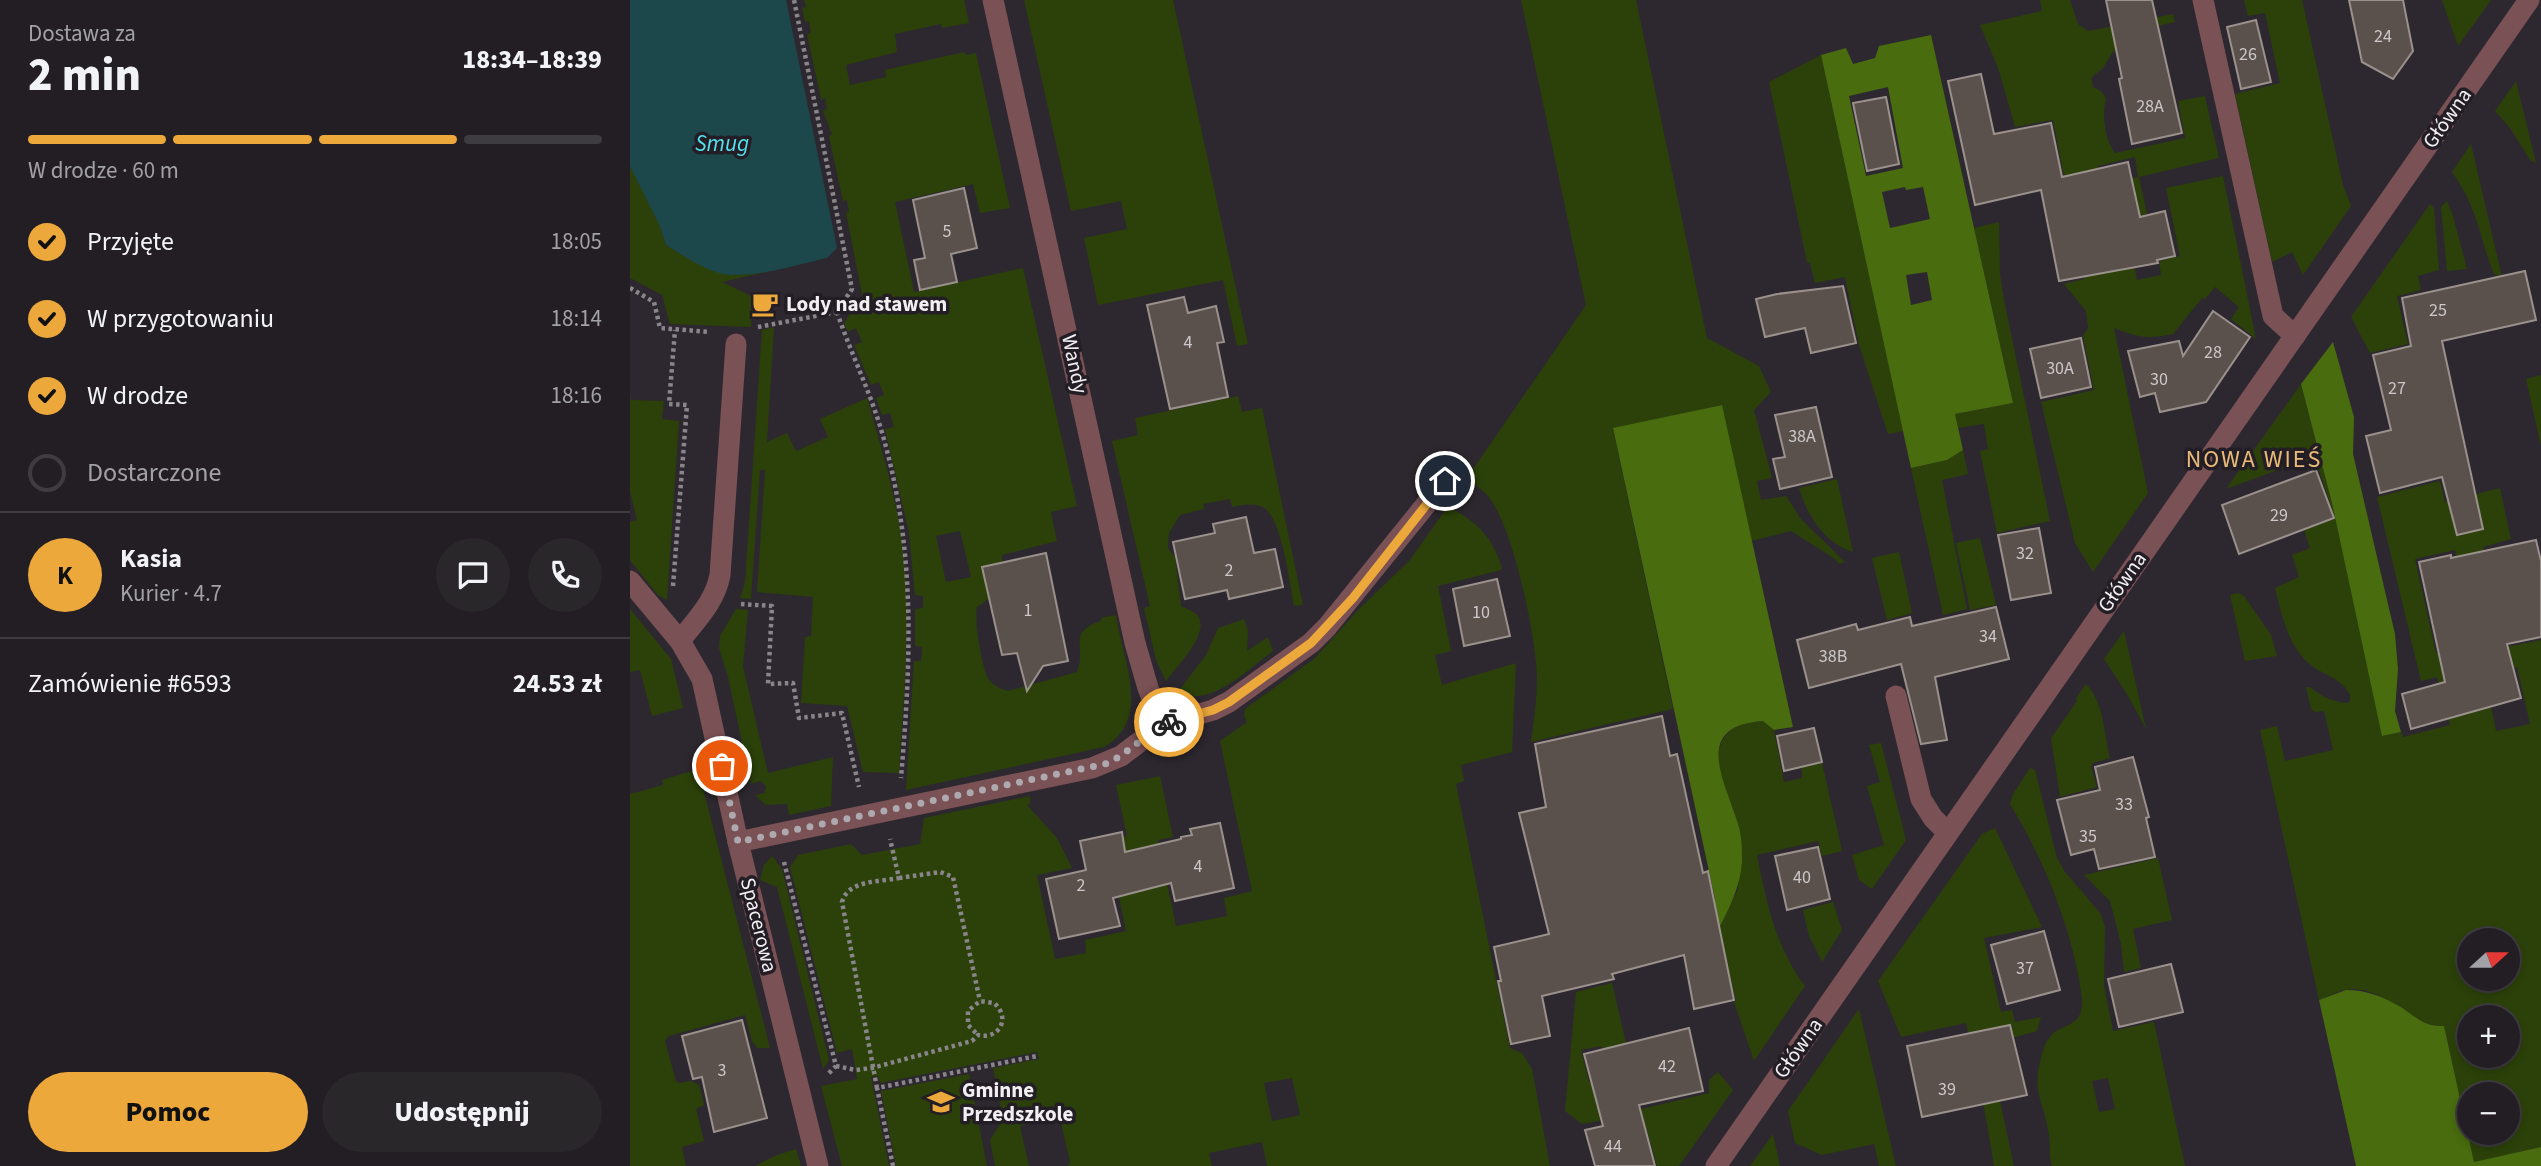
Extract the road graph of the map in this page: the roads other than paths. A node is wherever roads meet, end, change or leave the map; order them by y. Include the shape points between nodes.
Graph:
1 (993, 0) edge
2 (2203, 0) edge
3 (2529, 0) edge
4 (2295, 336) junction
5 (736, 344) dead end
6 (1445, 481) dead end
7 (630, 581) edge
8 (680, 641) junction
9 (1896, 696) dead end
10 (1162, 725) junction
11 (1948, 833) junction
12 (738, 842) junction
13 (818, 1166) edge
14 (1716, 1166) edge

1 - 10 street, Wandy via 1135,643
2 - 4 street via 2272,310 2277,321
3 - 4 street, Główna
4 - 11 street, Główna
5 - 8 street via 720,575 709,604
6 - 10 street via 1353,598 1311,643 1229,702
7 - 8 street, Spacerowa
8 - 12 street, Spacerowa via 702,679
9 - 11 street via 1922,799
10 - 12 street via 1105,764
11 - 14 street, Główna
12 - 13 street, Spacerowa

